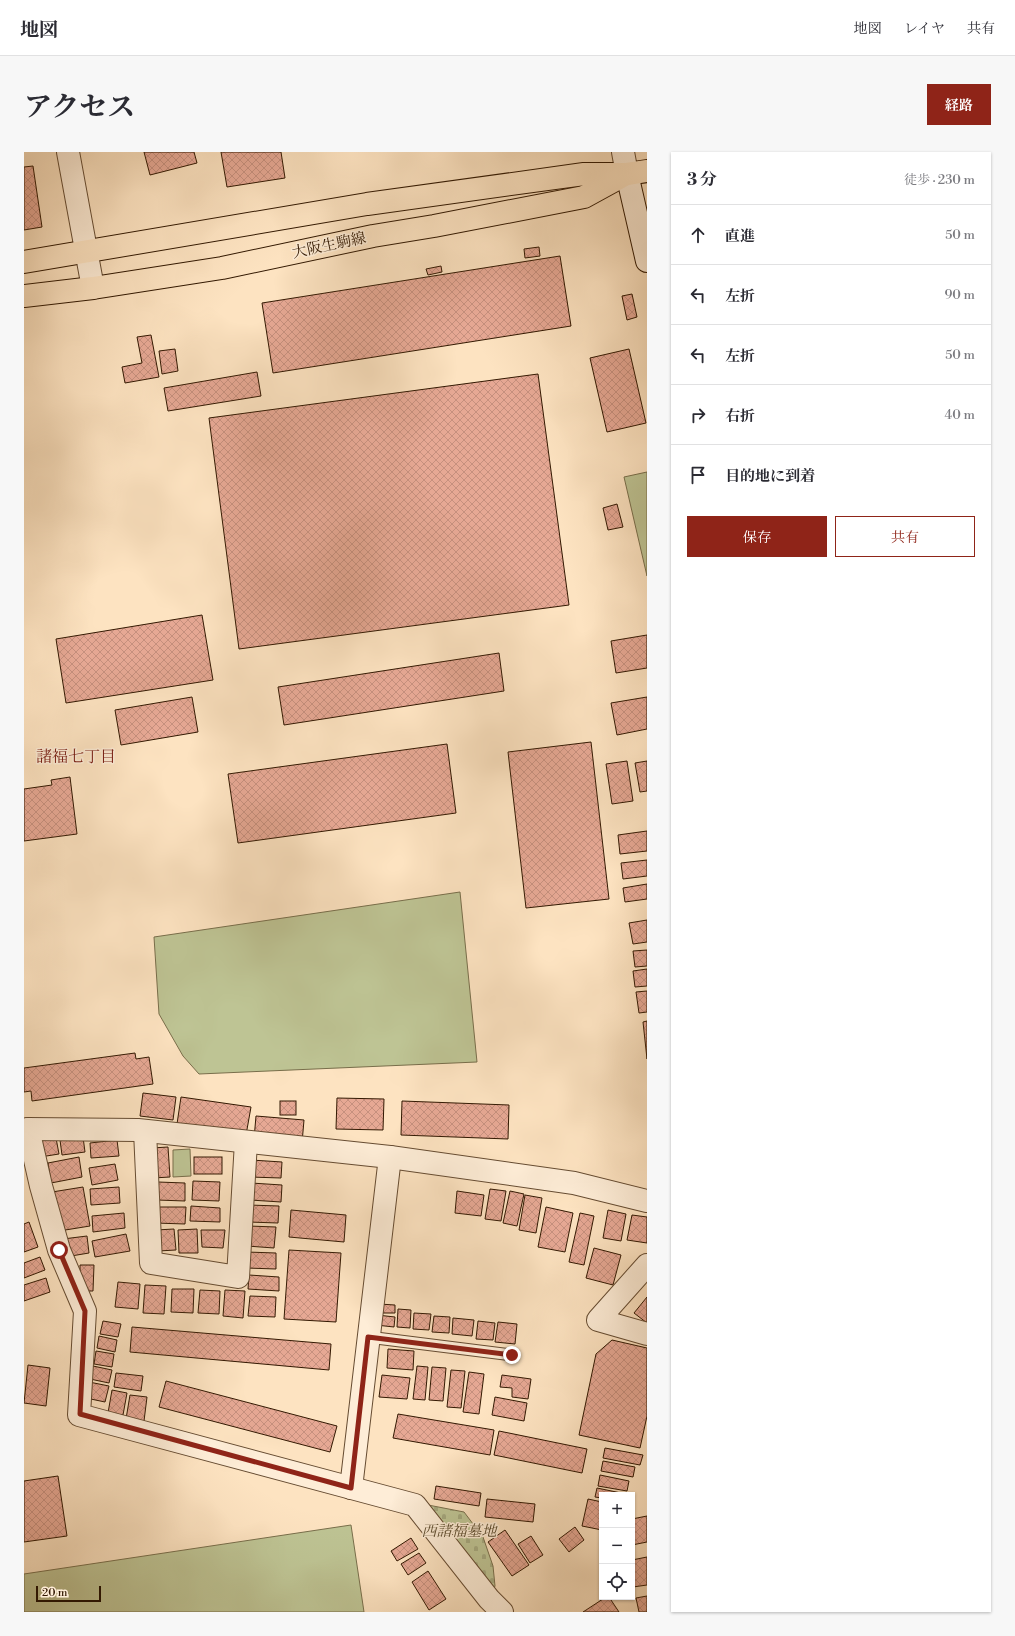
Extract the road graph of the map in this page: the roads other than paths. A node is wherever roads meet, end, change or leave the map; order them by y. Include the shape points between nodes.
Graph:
1 (68, 152) edge
2 (623, 152) edge
3 (637, 172) edge
4 (87, 251) junction
5 (647, 261) edge
6 (24, 262) edge
7 (93, 288) junction
8 (24, 296) edge
9 (26, 1130) edge
10 (145, 1131) junction
11 (246, 1142) junction
12 (390, 1157) junction
13 (647, 1201) edge
14 (647, 1265) edge
15 (647, 1334) edge
16 (368, 1337) junction
17 (512, 1355) dead end
18 (351, 1488) junction
19 (502, 1612) edge

1 - 4 street
2 - 3 street
3 - 4 main road via 584,174 367,204
3 - 5 street
3 - 7 main road, 大阪生駒線 via 584,198 373,236 222,268
4 - 6 main road
4 - 7 street
7 - 8 main road, 大阪生駒線
9 - 10 street
9 - 18 street via 59,1250 85,1311 80,1414
10 - 11 street
10 - 11 street via 151,1263 238,1277
11 - 12 street
12 - 13 street via 574,1183
12 - 16 street
14 - 15 street via 598,1320
16 - 17 lane
16 - 18 street
18 - 19 street via 415,1505

